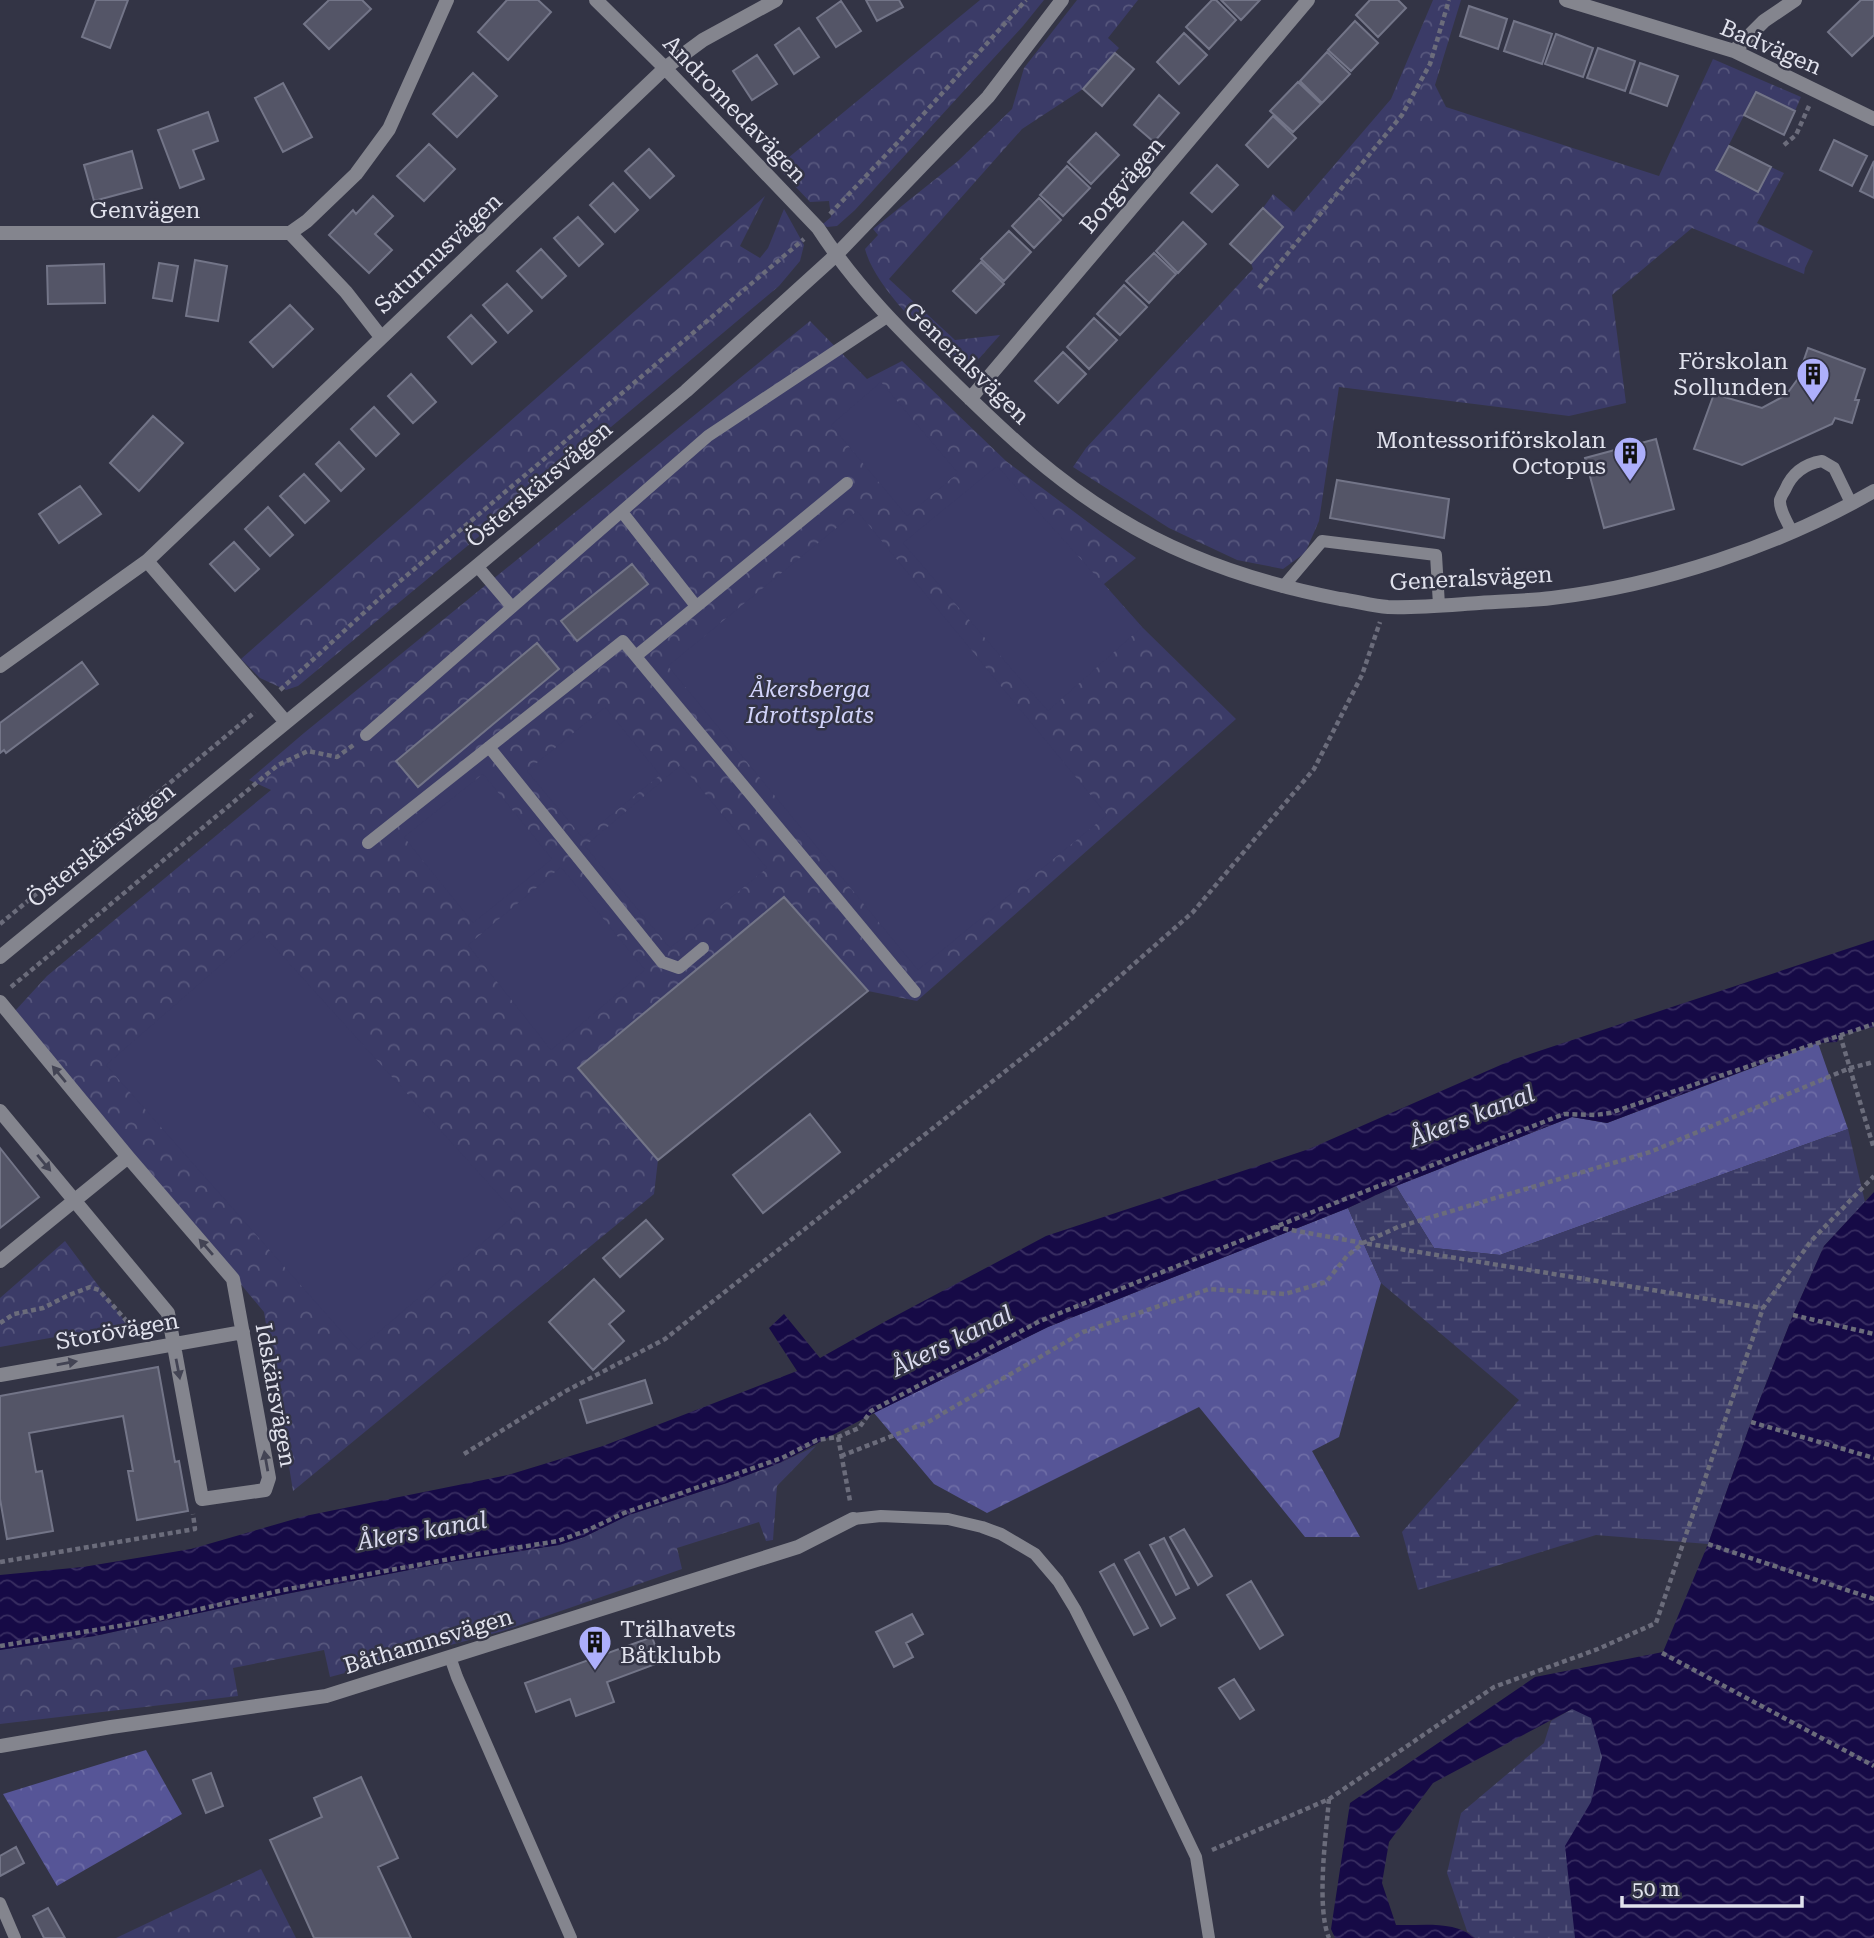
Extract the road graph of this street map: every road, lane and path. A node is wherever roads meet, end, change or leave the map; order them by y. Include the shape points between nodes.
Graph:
1 (447, 0) edge
2 (596, 0) edge
3 (776, 0) edge
4 (1026, 0) edge
5 (1062, 0) edge
6 (1308, 0) edge
7 (1448, 0) edge
8 (1566, 0) edge
9 (1795, 0) edge
10 (1734, 51) junction
11 (664, 68) junction
12 (1815, 91) junction
13 (1874, 119) edge
14 (1784, 145) dead end
15 (818, 228) junction
16 (0, 233) edge
17 (290, 233) junction
18 (835, 255) junction
19 (1259, 288) dead end
20 (887, 317) junction
21 (381, 337) junction
22 (970, 399) junction
23 (847, 483) dead end
24 (1874, 491) edge
25 (1851, 503) junction
26 (622, 512) junction
27 (1792, 531) junction
28 (146, 561) junction
29 (477, 566) junction
30 (1283, 586) junction
31 (1439, 605) junction
32 (696, 606) junction
33 (512, 607) junction
34 (1386, 607) junction
35 (636, 656) junction
36 (0, 666) edge
37 (269, 700) junction
38 (285, 721) junction
39 (366, 735) joint
40 (489, 747) junction
41 (368, 843) dead end
42 (0, 925) edge
43 (703, 948) dead end
44 (0, 957) edge
45 (10, 988) dead end
46 (915, 992) dead end
47 (0, 1002) edge
48 (1874, 1024) edge
49 (1840, 1035) junction
50 (1874, 1062) edge
51 (1850, 1068) junction
52 (0, 1111) edge
53 (1874, 1149) edge
54 (128, 1157) junction
55 (1874, 1176) edge
56 (75, 1200) junction
57 (1275, 1227) junction
58 (1363, 1244) junction
59 (0, 1261) edge
60 (1763, 1308) junction
61 (1793, 1315) dead end
62 (0, 1324) edge
63 (243, 1332) junction
64 (1874, 1335) edge
65 (173, 1344) junction
66 (158, 1346) junction
67 (0, 1375) edge
68 (1751, 1422) dead end
69 (838, 1437) junction
70 (464, 1454) dead end
71 (841, 1456) junction
72 (1874, 1458) edge
73 (191, 1506) dead end
74 (853, 1519) junction
75 (1708, 1544) dead end
76 (0, 1562) edge
77 (1874, 1599) edge
78 (0, 1646) edge
79 (1662, 1653) dead end
80 (450, 1657) junction
81 (0, 1746) edge
82 (1874, 1766) edge
83 (1329, 1799) junction
84 (1196, 1857) junction
85 (0, 1903) edge
86 (15, 1938) edge
87 (571, 1938) edge
88 (1209, 1938) edge
89 (1329, 1938) edge

1 - 17 street via 389,129 356,174
2 - 11 street, Andromedavägen
3 - 11 street, Saturnusvägen via 703,40
4 - 15 path
5 - 18 street, Österskärsvägen via 988,97
6 - 22 street, Borgvägen
7 - 19 path via 1430,64 1402,115
8 - 10 street, Badvägen
9 - 10 street via 1764,21
10 - 12 street, Badvägen
11 - 15 street, Andromedavägen
11 - 21 street, Saturnusvägen
12 - 13 street, Badvägen
12 - 14 path via 1796,135
15 - 18 street, Andromedavägen
15 - 37 path via 380,598
16 - 17 street, Genvägen
17 - 21 street
18 - 20 street, Generalsvägen
18 - 29 street, Österskärsvägen via 686,391
20 - 22 street, Generalsvägen
20 - 26 lane via 708,436
21 - 28 street, Saturnusvägen
22 - 30 street, Generalsvägen via 1068,486 1119,519 1179,550
23 - 32 lane
24 - 25 street, Generalsvägen
25 - 27 street, Generalsvägen
25 - 27 lane via 1835,468 1822,461 1811,463 1789,479 1780,500
26 - 32 lane
26 - 33 lane
27 - 31 street, Generalsvägen via 1632,585 1552,598
28 - 36 street, Saturnusvägen
28 - 37 street
29 - 33 lane
29 - 38 street, Österskärsvägen
30 - 31 lane via 1322,541 1436,555
30 - 34 street, Generalsvägen
31 - 34 street, Generalsvägen
32 - 35 lane
33 - 39 lane
34 - 70 path via 1362,675 1314,769 1193,912 1069,1021 665,1339 564,1392
35 - 40 lane via 623,641
35 - 46 lane
37 - 38 street
37 - 42 path
38 - 44 street, Österskärsvägen
39 - 45 path via 337,757 308,751 278,765
40 - 41 lane
40 - 43 lane via 662,962 679,968
54 -> 47 street, Idskärsvägen
48 - 49 path
49 - 51 path, bridge
49 - 57 path via 1609,1113 1563,1114
50 - 51 path
51 - 53 path, bridge
51 - 58 path via 1650,1152 1398,1227
52 -> 56 street, Idskärsvägen
54 - 56 street
63 -> 54 street, Idskärsvägen via 233,1279
55 - 60 path via 1811,1241
56 - 59 street
56 - 65 street, Idskärsvägen via 168,1313
57 - 58 path, bridge
57 - 69 path via 1040,1321 871,1410 859,1428
58 - 60 path, bridge
58 - 71 path via 1326,1282 1285,1294 1209,1289 1083,1332 928,1422
60 - 83 path via 1656,1623 1494,1687
61 - 64 path
62 - 66 path via 14,1314 43,1308 90,1287 99,1290 132,1326 153,1323
63 - 65 street, Storövägen
65 -> 63 street, Idskärsvägen via 202,1499 265,1490 269,1478
65 - 66 street, Storövägen
67 -> 66 street, Storövägen
68 - 72 path
69 - 71 path
69 - 78 path via 817,1440 782,1458 558,1541
71 - 74 path
73 - 76 path via 195,1529
74 - 80 street, Båthamnsvägen via 798,1546
74 - 84 lane via 948,1519 1000,1534 1035,1554 1075,1609
75 - 77 path
79 - 82 path
80 - 81 street, Båthamnsvägen via 326,1696
80 - 87 lane
83 - 84 path
83 - 89 path via 1323,1888
84 - 88 lane
85 - 86 lane

